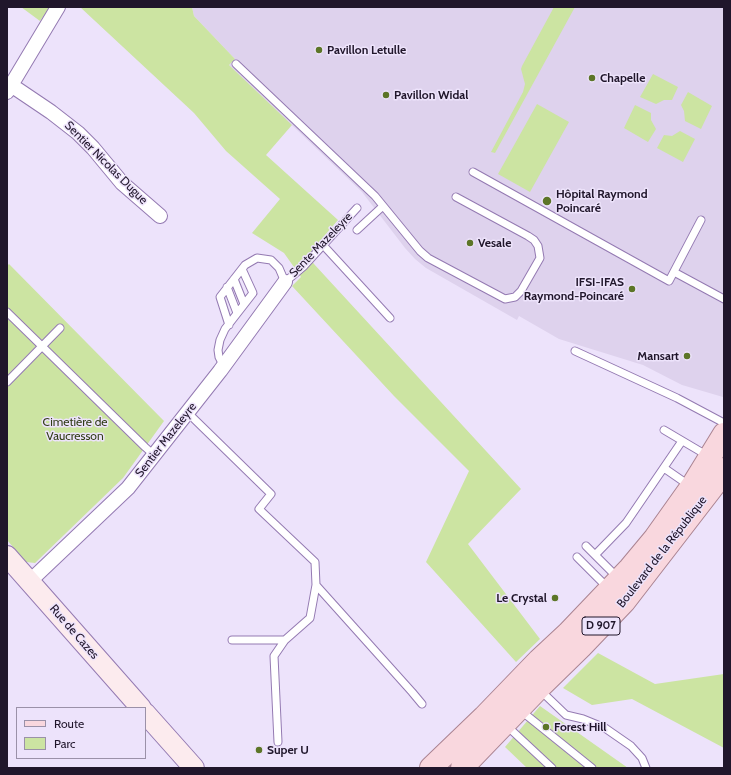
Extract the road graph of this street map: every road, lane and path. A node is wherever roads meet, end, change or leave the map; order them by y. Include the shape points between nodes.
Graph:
1 (58, 7) edge
2 (236, 64) dead end
3 (9, 88) edge
4 (473, 172) dead end
5 (456, 197) dead end
6 (383, 206) junction
7 (357, 208) dead end
8 (160, 216) dead end
9 (702, 220) dead end
10 (357, 230) dead end
11 (323, 245) junction
12 (242, 269) junction
13 (674, 272) junction
14 (234, 279) junction
15 (285, 282) junction
16 (228, 287) junction
17 (724, 299) edge
18 (244, 304) junction
19 (7, 312) edge
20 (237, 313) junction
21 (390, 318) dead end
22 (229, 325) junction
23 (60, 328) dead end
24 (42, 347) junction
25 (575, 351) dead end
26 (223, 365) junction
27 (7, 382) edge
28 (187, 412) junction
29 (724, 423) edge
30 (664, 430) dead end
31 (724, 434) edge
32 (682, 441) junction
33 (154, 455) junction
34 (717, 463) edge
35 (664, 468) junction
36 (692, 486) junction
37 (586, 546) dead end
38 (595, 554) junction
39 (7, 556) edge
40 (577, 557) dead end
41 (29, 582) junction
42 (615, 584) junction
43 (316, 585) junction
44 (232, 640) dead end
45 (285, 640) junction
46 (538, 689) junction
47 (422, 704) dead end
48 (140, 707) edge
49 (146, 714) edge
50 (511, 716) junction
51 (278, 742) dead end
52 (194, 768) edge
53 (431, 768) edge
54 (462, 768) edge
55 (552, 768) edge
56 (592, 768) edge
57 (646, 768) edge

1 - 3 street
2 - 6 lane
3 - 8 street, Sentier Nicolas Dugue via 51,112 78,133 126,187
4 - 13 lane via 669,281
5 - 6 lane via 528,236 538,246 540,258 515,297 504,299 428,258 413,244
6 - 10 lane
7 - 11 lane, Sente Mazeleyre
9 - 13 lane
11 - 15 lane, Sente Mazeleyre
11 - 21 lane
12 - 14 lane
12 - 15 lane via 257,258 271,260 279,268
12 - 18 lane via 253,293
13 - 17 lane
14 - 16 lane
14 - 18 lane
15 - 26 street, Sentier Mazeleyre
16 - 20 lane
16 - 22 lane via 220,297
18 - 20 lane
19 - 24 lane
20 - 22 lane
22 - 26 lane via 218,345
23 - 24 lane
24 - 27 lane
24 - 33 lane
25 - 29 lane via 678,398
26 - 28 street, Sentier Mazeleyre
28 - 33 street, Sentier Mazeleyre
28 - 43 lane via 271,494 259,509 315,562
30 - 32 lane
31 - 34 main road, D 907
32 - 34 lane
32 - 35 lane
33 - 41 street, Sentier Mazeleyre via 128,488
34 - 36 main road, D 907
34 - 46 main road, Boulevard de la République / D 907 via 715,484 624,602
35 - 36 lane
35 - 38 lane via 626,523
36 - 42 main road, Boulevard de la République / D 907 via 639,558
37 - 38 lane
38 - 42 lane
39 - 41 street, Rue de Cazes
40 - 42 lane
41 - 48 street, Rue de Cazes
42 - 53 main road, Boulevard de la République / D 907
43 - 45 lane via 310,618
43 - 47 lane
44 - 45 lane
45 - 51 lane via 274,656
46 - 50 main road, Boulevard de la République / D 907
46 - 57 lane via 566,715 605,728 631,746 642,758
49 - 52 street
50 - 54 main road, Boulevard de la République / D 907
50 - 55 lane
50 - 56 lane

